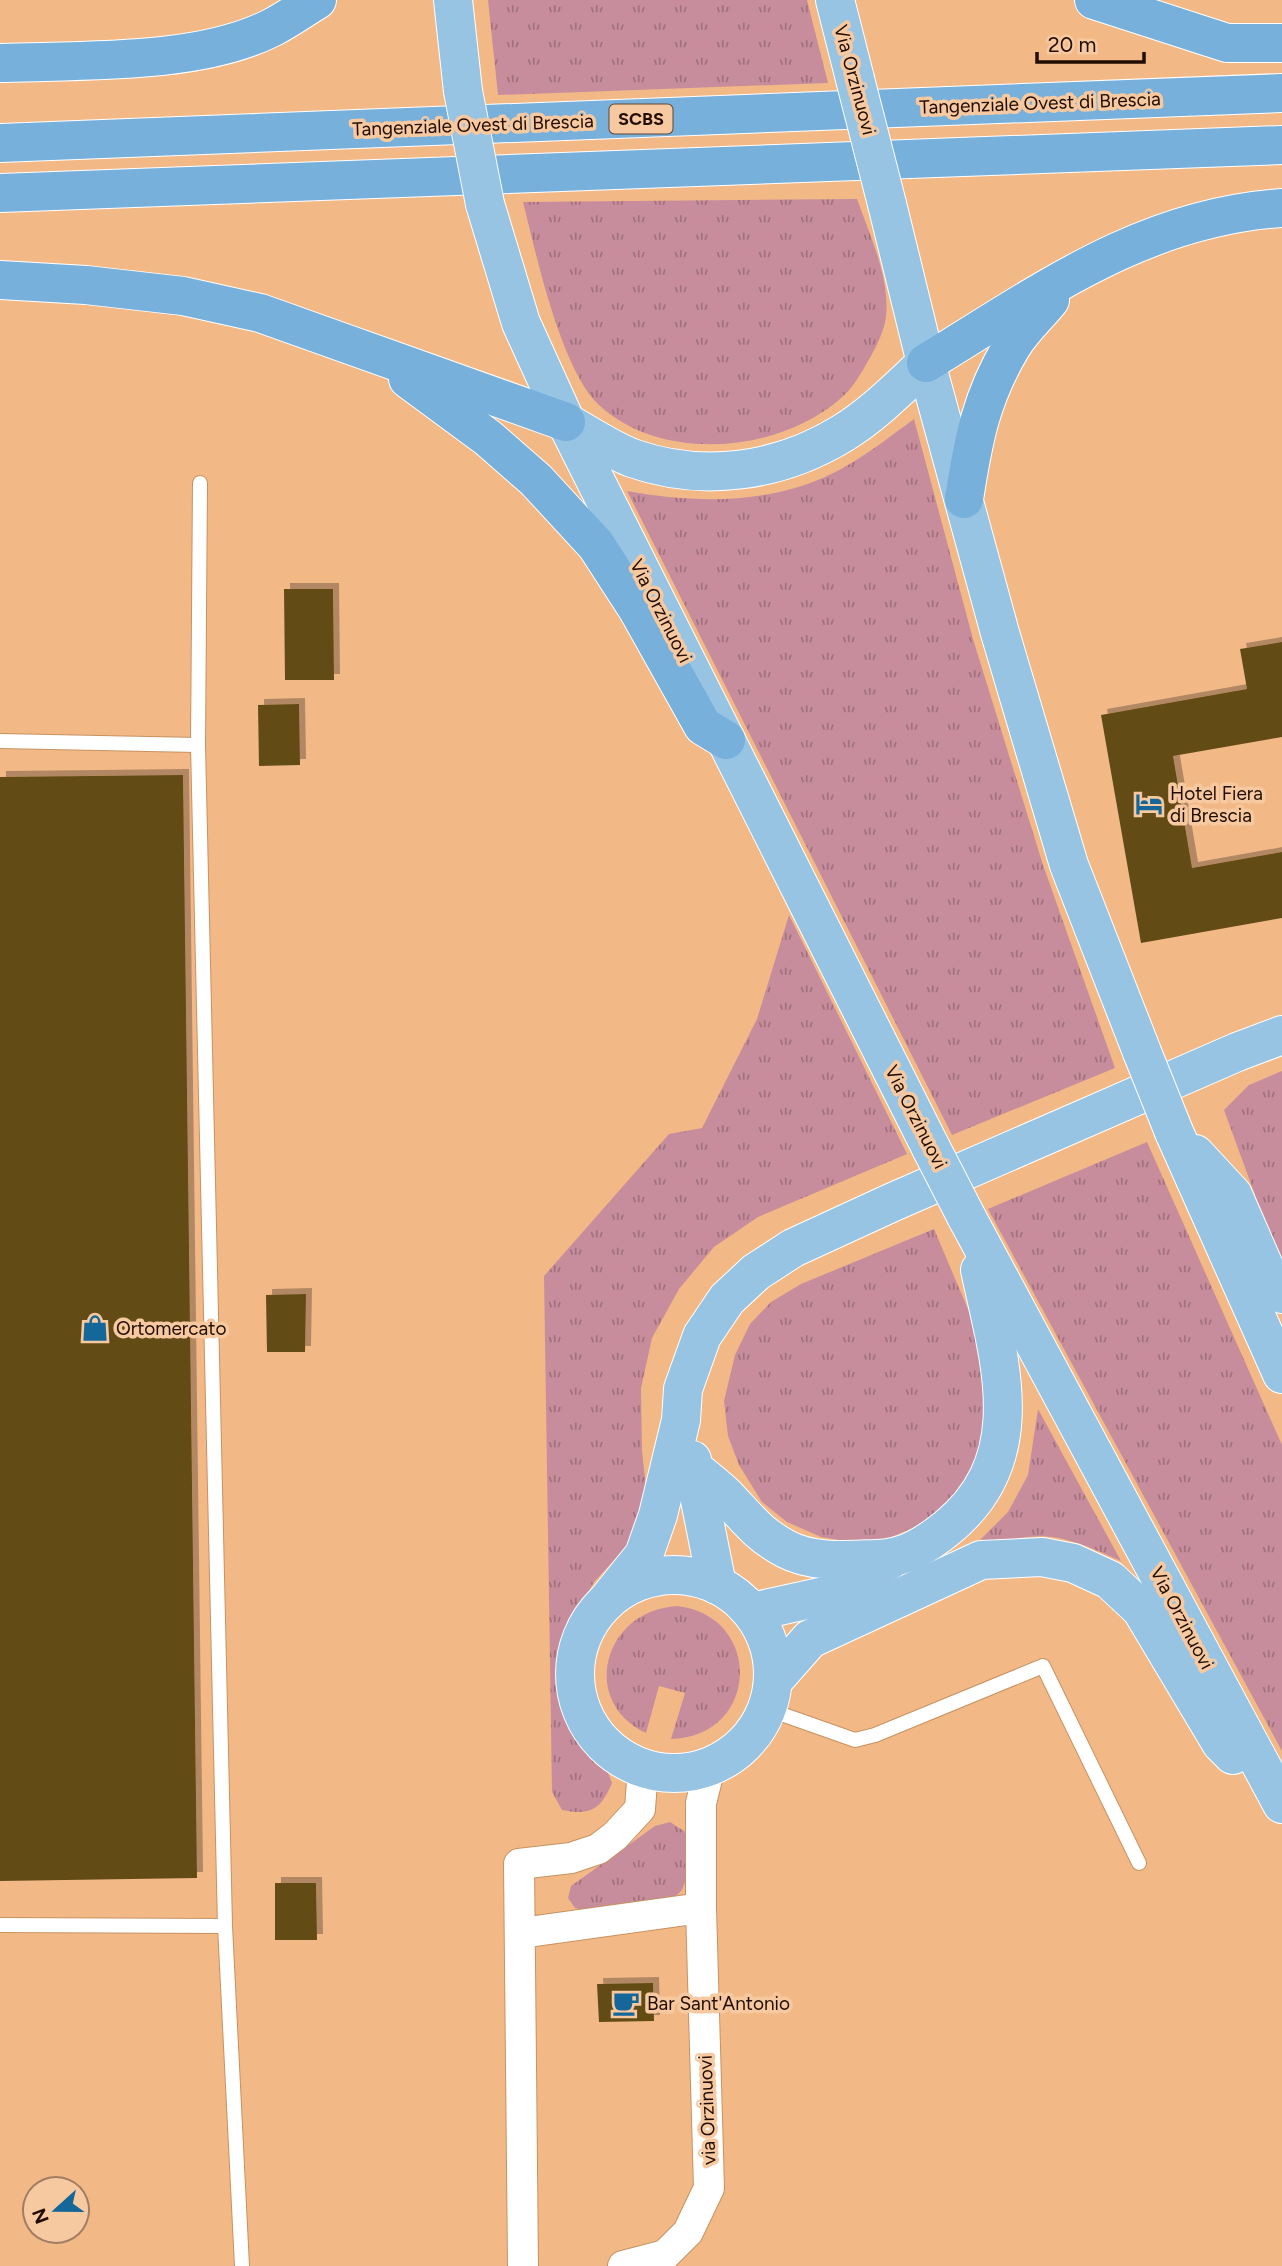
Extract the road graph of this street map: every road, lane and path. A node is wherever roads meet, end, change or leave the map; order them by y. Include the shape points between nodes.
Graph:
1 (317, 0) edge
2 (453, 0) edge
3 (835, 0) edge
4 (1094, 0) edge
5 (1282, 43) edge
6 (0, 63) edge
7 (1282, 93) edge
8 (0, 143) edge
9 (1282, 145) edge
10 (0, 193) edge
11 (1282, 208) edge
12 (1072, 274) junction
13 (0, 280) edge
14 (349, 343) junction
15 (926, 363) junction
16 (566, 422) junction
17 (200, 483) dead end
18 (964, 499) junction
19 (726, 740) junction
20 (0, 741) edge
21 (198, 745) junction
22 (1282, 1035) edge
23 (1174, 1132) junction
24 (969, 1222) junction
25 (1282, 1294) edge
26 (1282, 1374) edge
27 (681, 1420) junction
28 (694, 1469) junction
29 (892, 1559) junction
30 (717, 1585) junction
31 (607, 1601) junction
32 (752, 1612) junction
33 (770, 1695) junction
34 (710, 1767) junction
35 (643, 1768) junction
36 (1281, 1802) edge
37 (1139, 1863) dead end
38 (701, 1908) junction
39 (0, 1925) edge
40 (225, 1926) junction
41 (522, 1933) junction
42 (242, 2266) edge
43 (523, 2266) edge
44 (623, 2266) edge

1 - 6 highway via 270,29 163,57
2 - 16 main road, Via Orzinuovi, bridge via 463,91 485,204 521,323
3 - 15 main road, Via Orzinuovi, bridge
4 - 5 highway via 1227,43
7 - 8 highway, Tangenziale Ovest di Brescia / SCBS
9 - 10 highway
11 - 12 highway via 1193,223 1127,246
12 - 15 highway
12 - 18 highway via 1013,344 985,399 973,437
13 - 14 highway via 183,296 260,313
14 - 16 highway
14 - 19 highway via 422,387 536,480 596,545 704,726
15 - 16 main road via 844,433 763,467 718,473 676,469 631,457
15 - 18 main road, Via Orzinuovi
16 - 19 main road, Via Orzinuovi
17 - 21 lane
18 - 23 main road, Via Orzinuovi, bridge via 1069,865
19 - 24 main road, Via Orzinuovi, bridge
20 - 21 lane
21 - 40 lane
22 - 27 main road via 793,1248 727,1299 702,1336 683,1389
23 - 25 main road via 1233,1195 1270,1280
23 - 26 main road, Via Orzinuovi
24 - 29 main road via 1002,1370 1005,1409 999,1450 989,1479 966,1513 927,1545
24 - 36 main road, Via Orzinuovi
27 - 28 main road
27 - 31 main road via 645,1555
28 - 29 main road via 726,1496 755,1530 788,1550 813,1558
28 - 30 main road
29 - 32 main road via 829,1595
30 - 31 main road via 685,1575 664,1575 636,1582
30 - 32 main road
31 - 35 main road via 592,1619 578,1649 577,1693 601,1741
32 - 33 main road via 768,1639 773,1661
33 - 34 main road via 760,1724 747,1742
33 - 36 main road via 810,1639 981,1560 1042,1557 1073,1563 1110,1580 1141,1609 1220,1743
33 - 37 lane via 855,1740 1043,1666
34 - 35 main road via 679,1773
34 - 38 street, via Orzinuovi via 701,1804
35 - 41 street via 639,1809 615,1836 598,1849 571,1858 519,1864
38 - 41 street
38 - 44 street, via Orzinuovi via 709,2188 688,2232 665,2255
39 - 40 lane
40 - 42 lane
41 - 43 street

